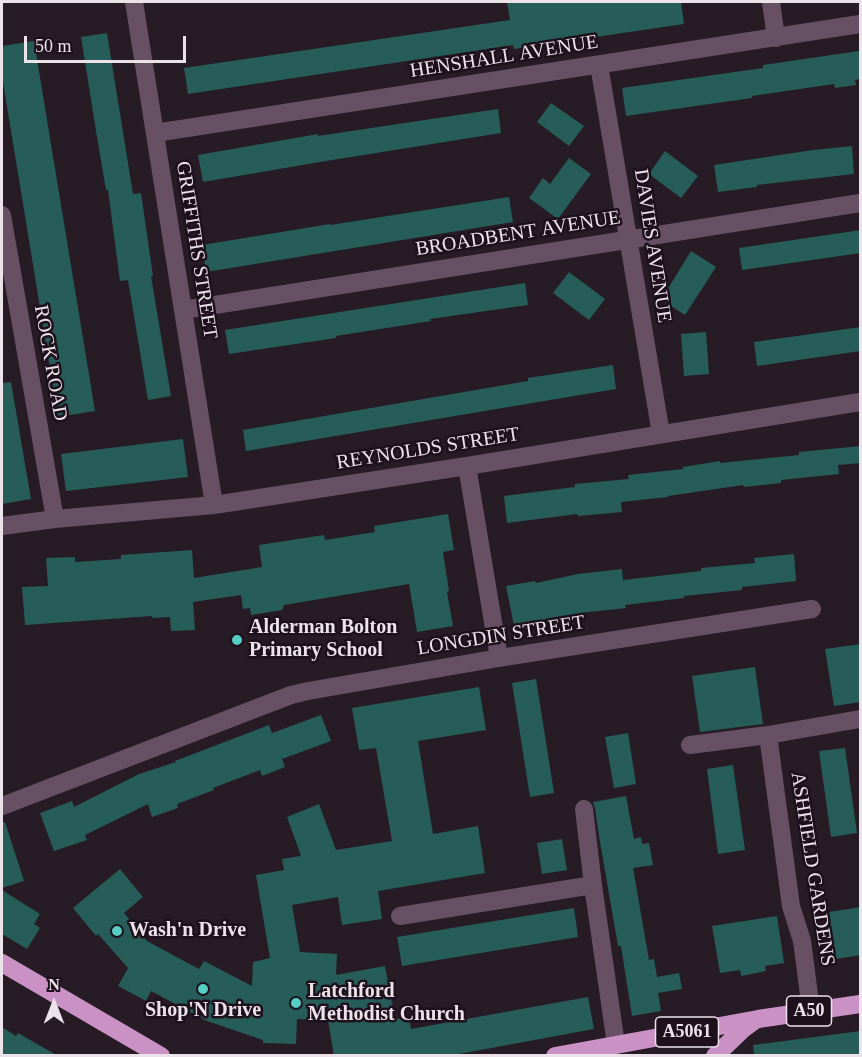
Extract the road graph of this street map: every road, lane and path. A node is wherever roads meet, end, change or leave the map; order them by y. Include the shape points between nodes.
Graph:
1 (134, 2) edge
2 (771, 2) edge
3 (861, 24) edge
4 (777, 38) junction
5 (599, 66) junction
6 (155, 134) junction
7 (861, 202) edge
8 (2, 215) edge
9 (627, 239) junction
10 (183, 310) junction
11 (861, 402) edge
12 (661, 434) junction
13 (467, 466) junction
14 (214, 505) junction
15 (55, 519) junction
16 (2, 526) edge
17 (812, 609) dead end
18 (499, 658) junction
19 (861, 719) edge
20 (768, 735) junction
21 (690, 745) dead end
22 (2, 806) edge
23 (584, 809) dead end
24 (593, 885) junction
25 (400, 916) dead end
26 (2, 963) edge
27 (861, 1004) edge
28 (811, 1011) junction
29 (758, 1019) junction
30 (616, 1045) junction
31 (161, 1056) edge
32 (555, 1056) edge
33 (715, 1056) edge

1 - 6 street, GRIFFITHS STREET
2 - 4 street
3 - 4 street, HENSHALL AVENUE
4 - 5 street, HENSHALL AVENUE
5 - 6 street, HENSHALL AVENUE
5 - 9 street, DAVIES AVENUE
6 - 10 street, GRIFFITHS STREET
7 - 9 street, BROADBENT AVENUE
8 - 15 street, ROCK ROAD
9 - 10 street, BROADBENT AVENUE
9 - 12 street, DAVIES AVENUE
10 - 14 street, GRIFFITHS STREET
11 - 12 street, REYNOLDS STREET
12 - 13 street, REYNOLDS STREET
13 - 14 street, REYNOLDS STREET
13 - 18 street
14 - 15 street, REYNOLDS STREET
15 - 16 street, REYNOLDS STREET
17 - 18 street, LONGDIN STREET
18 - 22 street, LONGDIN STREET via 291,695
19 - 20 street
20 - 21 street
20 - 28 street, ASHFIELD GARDENS via 791,906 802,941
23 - 24 street
24 - 25 street
24 - 30 street
26 - 31 highway
27 - 28 highway, A50
28 - 29 highway, A50
29 - 30 highway, A5061
29 - 33 highway, A50
30 - 32 highway, A5061

